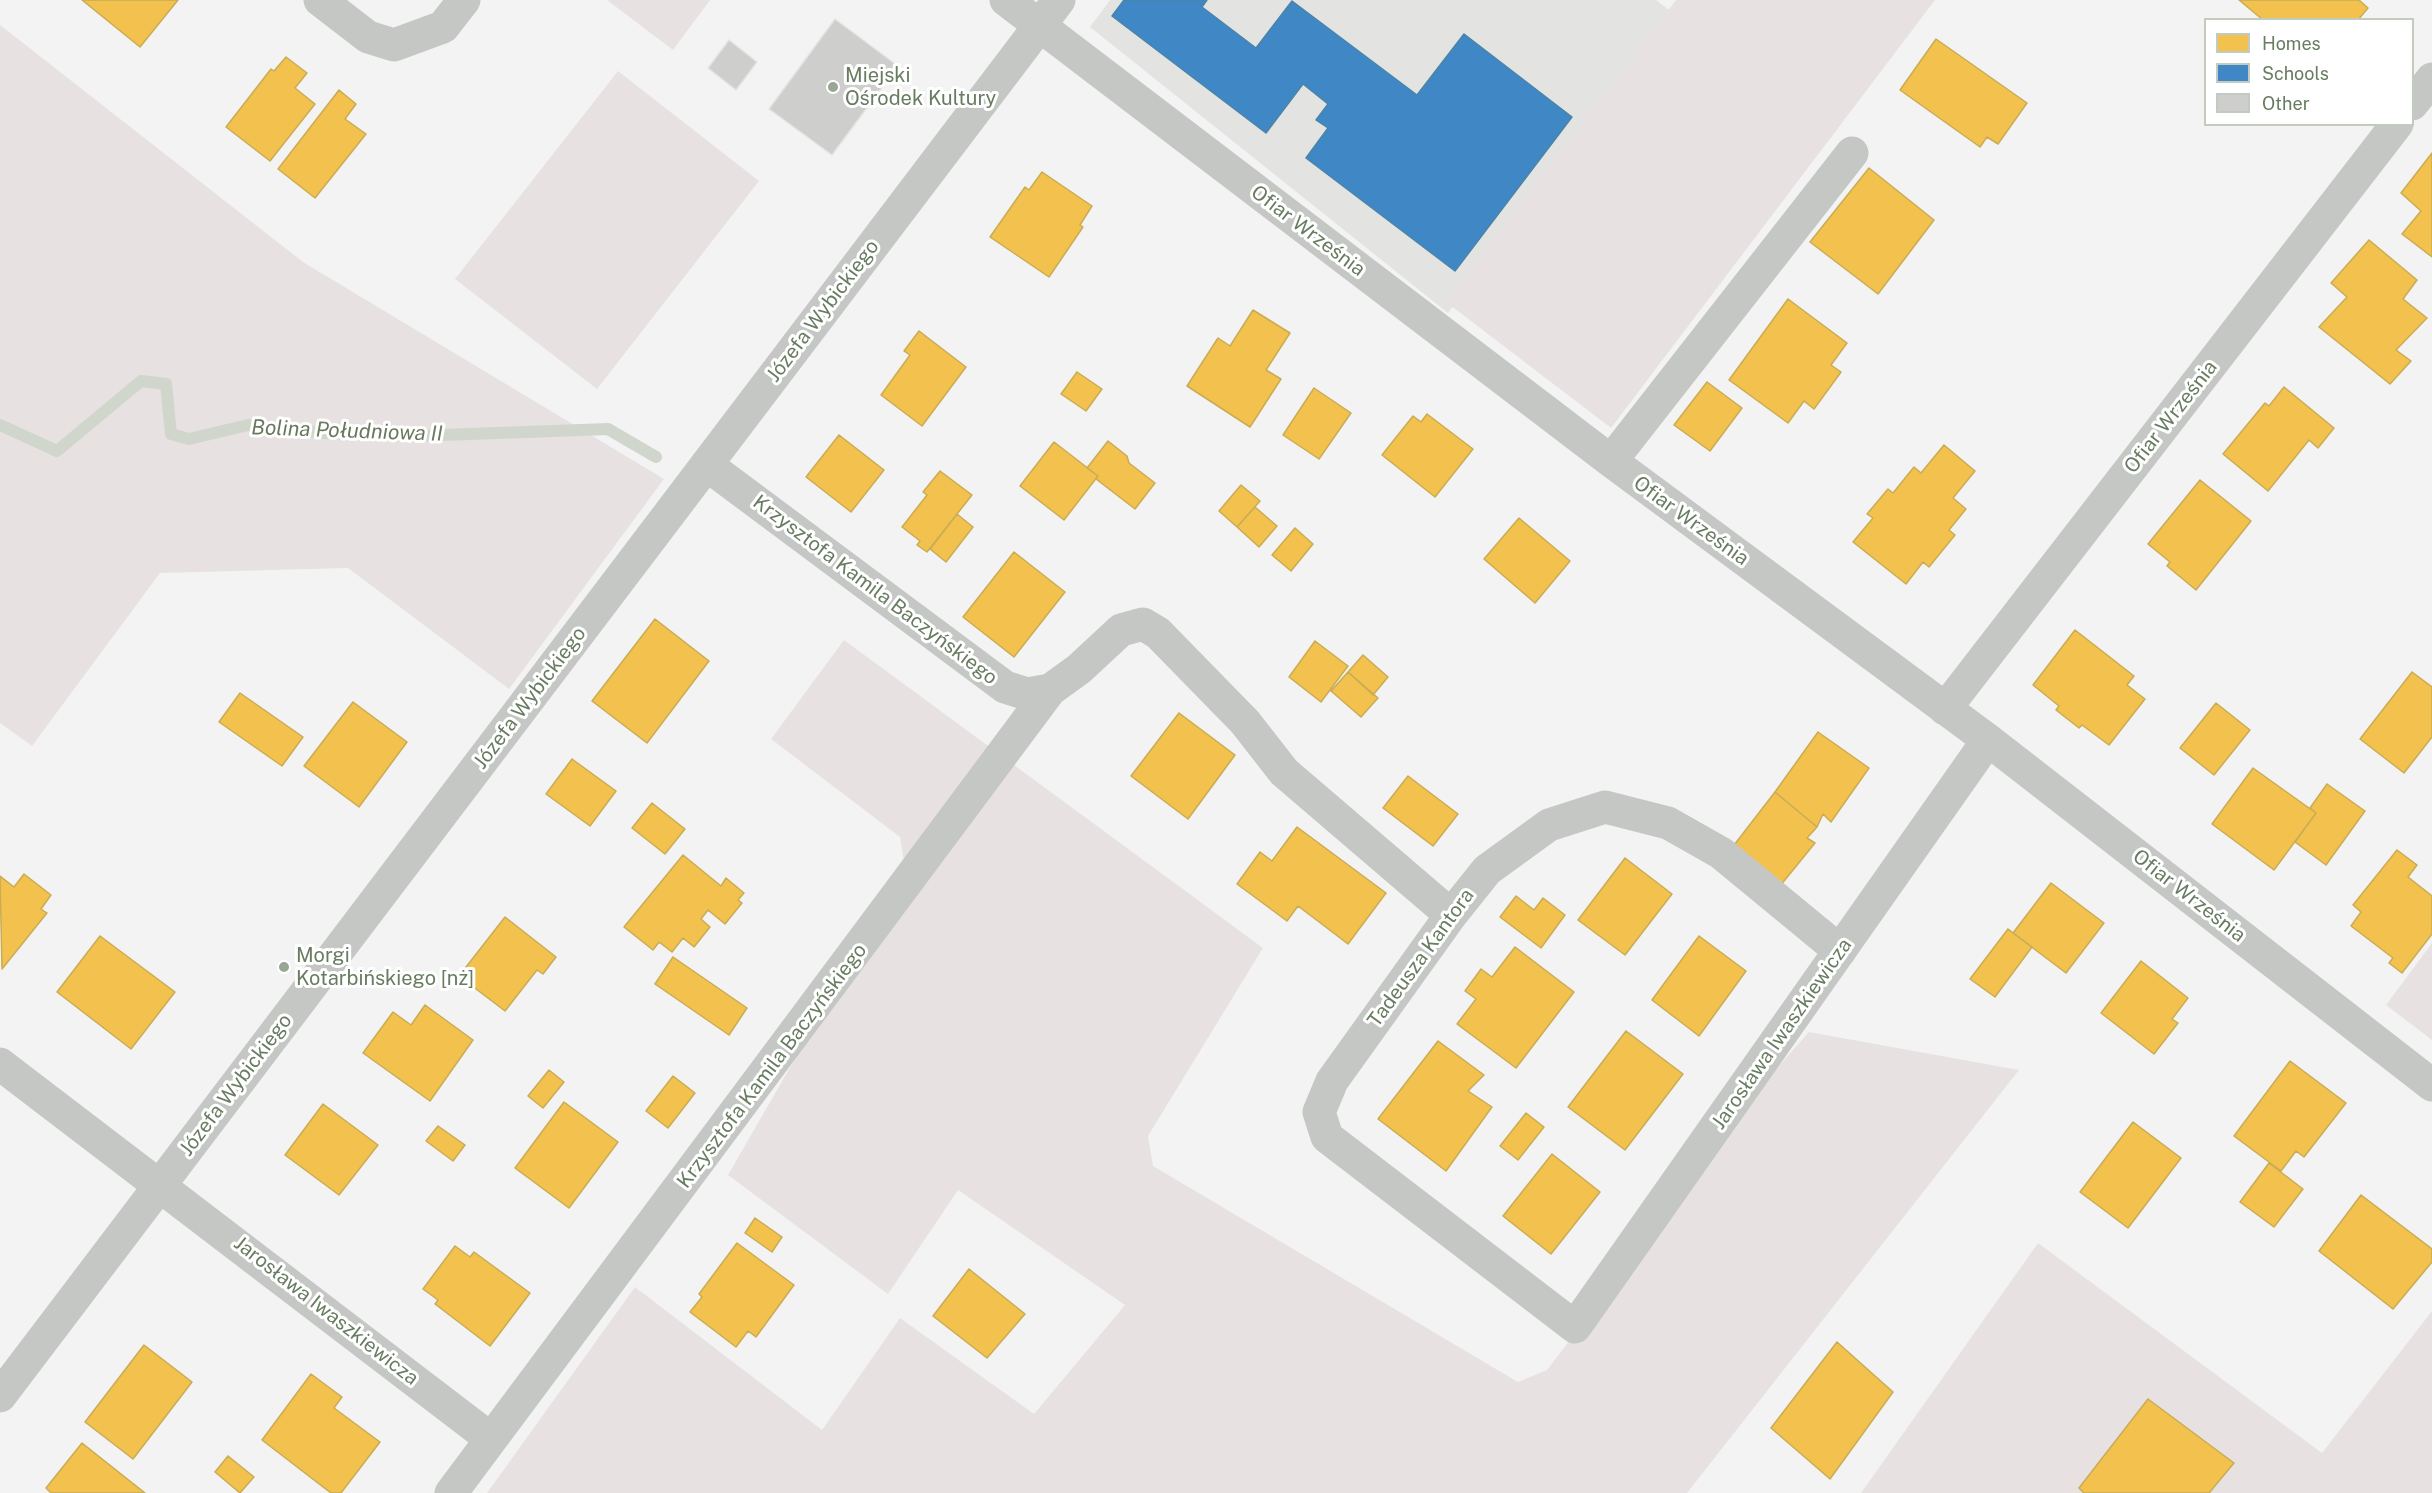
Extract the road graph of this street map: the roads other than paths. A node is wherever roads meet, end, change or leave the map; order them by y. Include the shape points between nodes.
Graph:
1 (320, 0) edge
2 (464, 0) edge
3 (1006, 0) edge
4 (1059, 0) edge
5 (1040, 26) junction
6 (2432, 79) edge
7 (2414, 102) edge
8 (2395, 126) edge
9 (1852, 153) dead end
10 (1611, 461) junction
11 (707, 465) junction
12 (1050, 690) junction
13 (1945, 709) junction
14 (1988, 740) junction
15 (1451, 915) junction
16 (1840, 951) junction
17 (0, 1064) edge
18 (2432, 1085) edge
19 (160, 1184) junction
20 (1575, 1327) joint
21 (0, 1396) edge
22 (490, 1439) junction
23 (452, 1493) edge

1 - 2 street via 368,37 394,45 443,27
3 - 5 street, Ofiar Września
4 - 5 street, Józefa Wybickiego
5 - 10 street, Ofiar Września
5 - 11 street, Józefa Wybickiego
6 - 7 street
8 - 13 street, Ofiar Września
9 - 10 street
10 - 13 street, Ofiar Września
11 - 12 street, Krzysztofa Kamila Baczyńskiego via 1005,687 1027,694
11 - 19 street, Józefa Wybickiego
12 - 15 street, Krzysztofa Kamila Baczyńskiego via 1121,630 1143,624 1158,633 1245,722 1284,772
12 - 22 street, Krzysztofa Kamila Baczyńskiego
13 - 14 street, Ofiar Września
14 - 16 street, Jarosława Iwaszkiewicza
14 - 18 street, Ofiar Września
15 - 16 street, Tadeusza Kantora via 1487,870 1549,825 1605,807 1668,823 1721,853
15 - 20 street, Tadeusza Kantora via 1332,1081 1318,1112 1327,1137
16 - 20 street, Jarosława Iwaszkiewicza
17 - 19 street, Jarosława Iwaszkiewicza
19 - 21 street, Józefa Wybickiego
19 - 22 street, Jarosława Iwaszkiewicza
22 - 23 street, Krzysztofa Kamila Baczyńskiego

